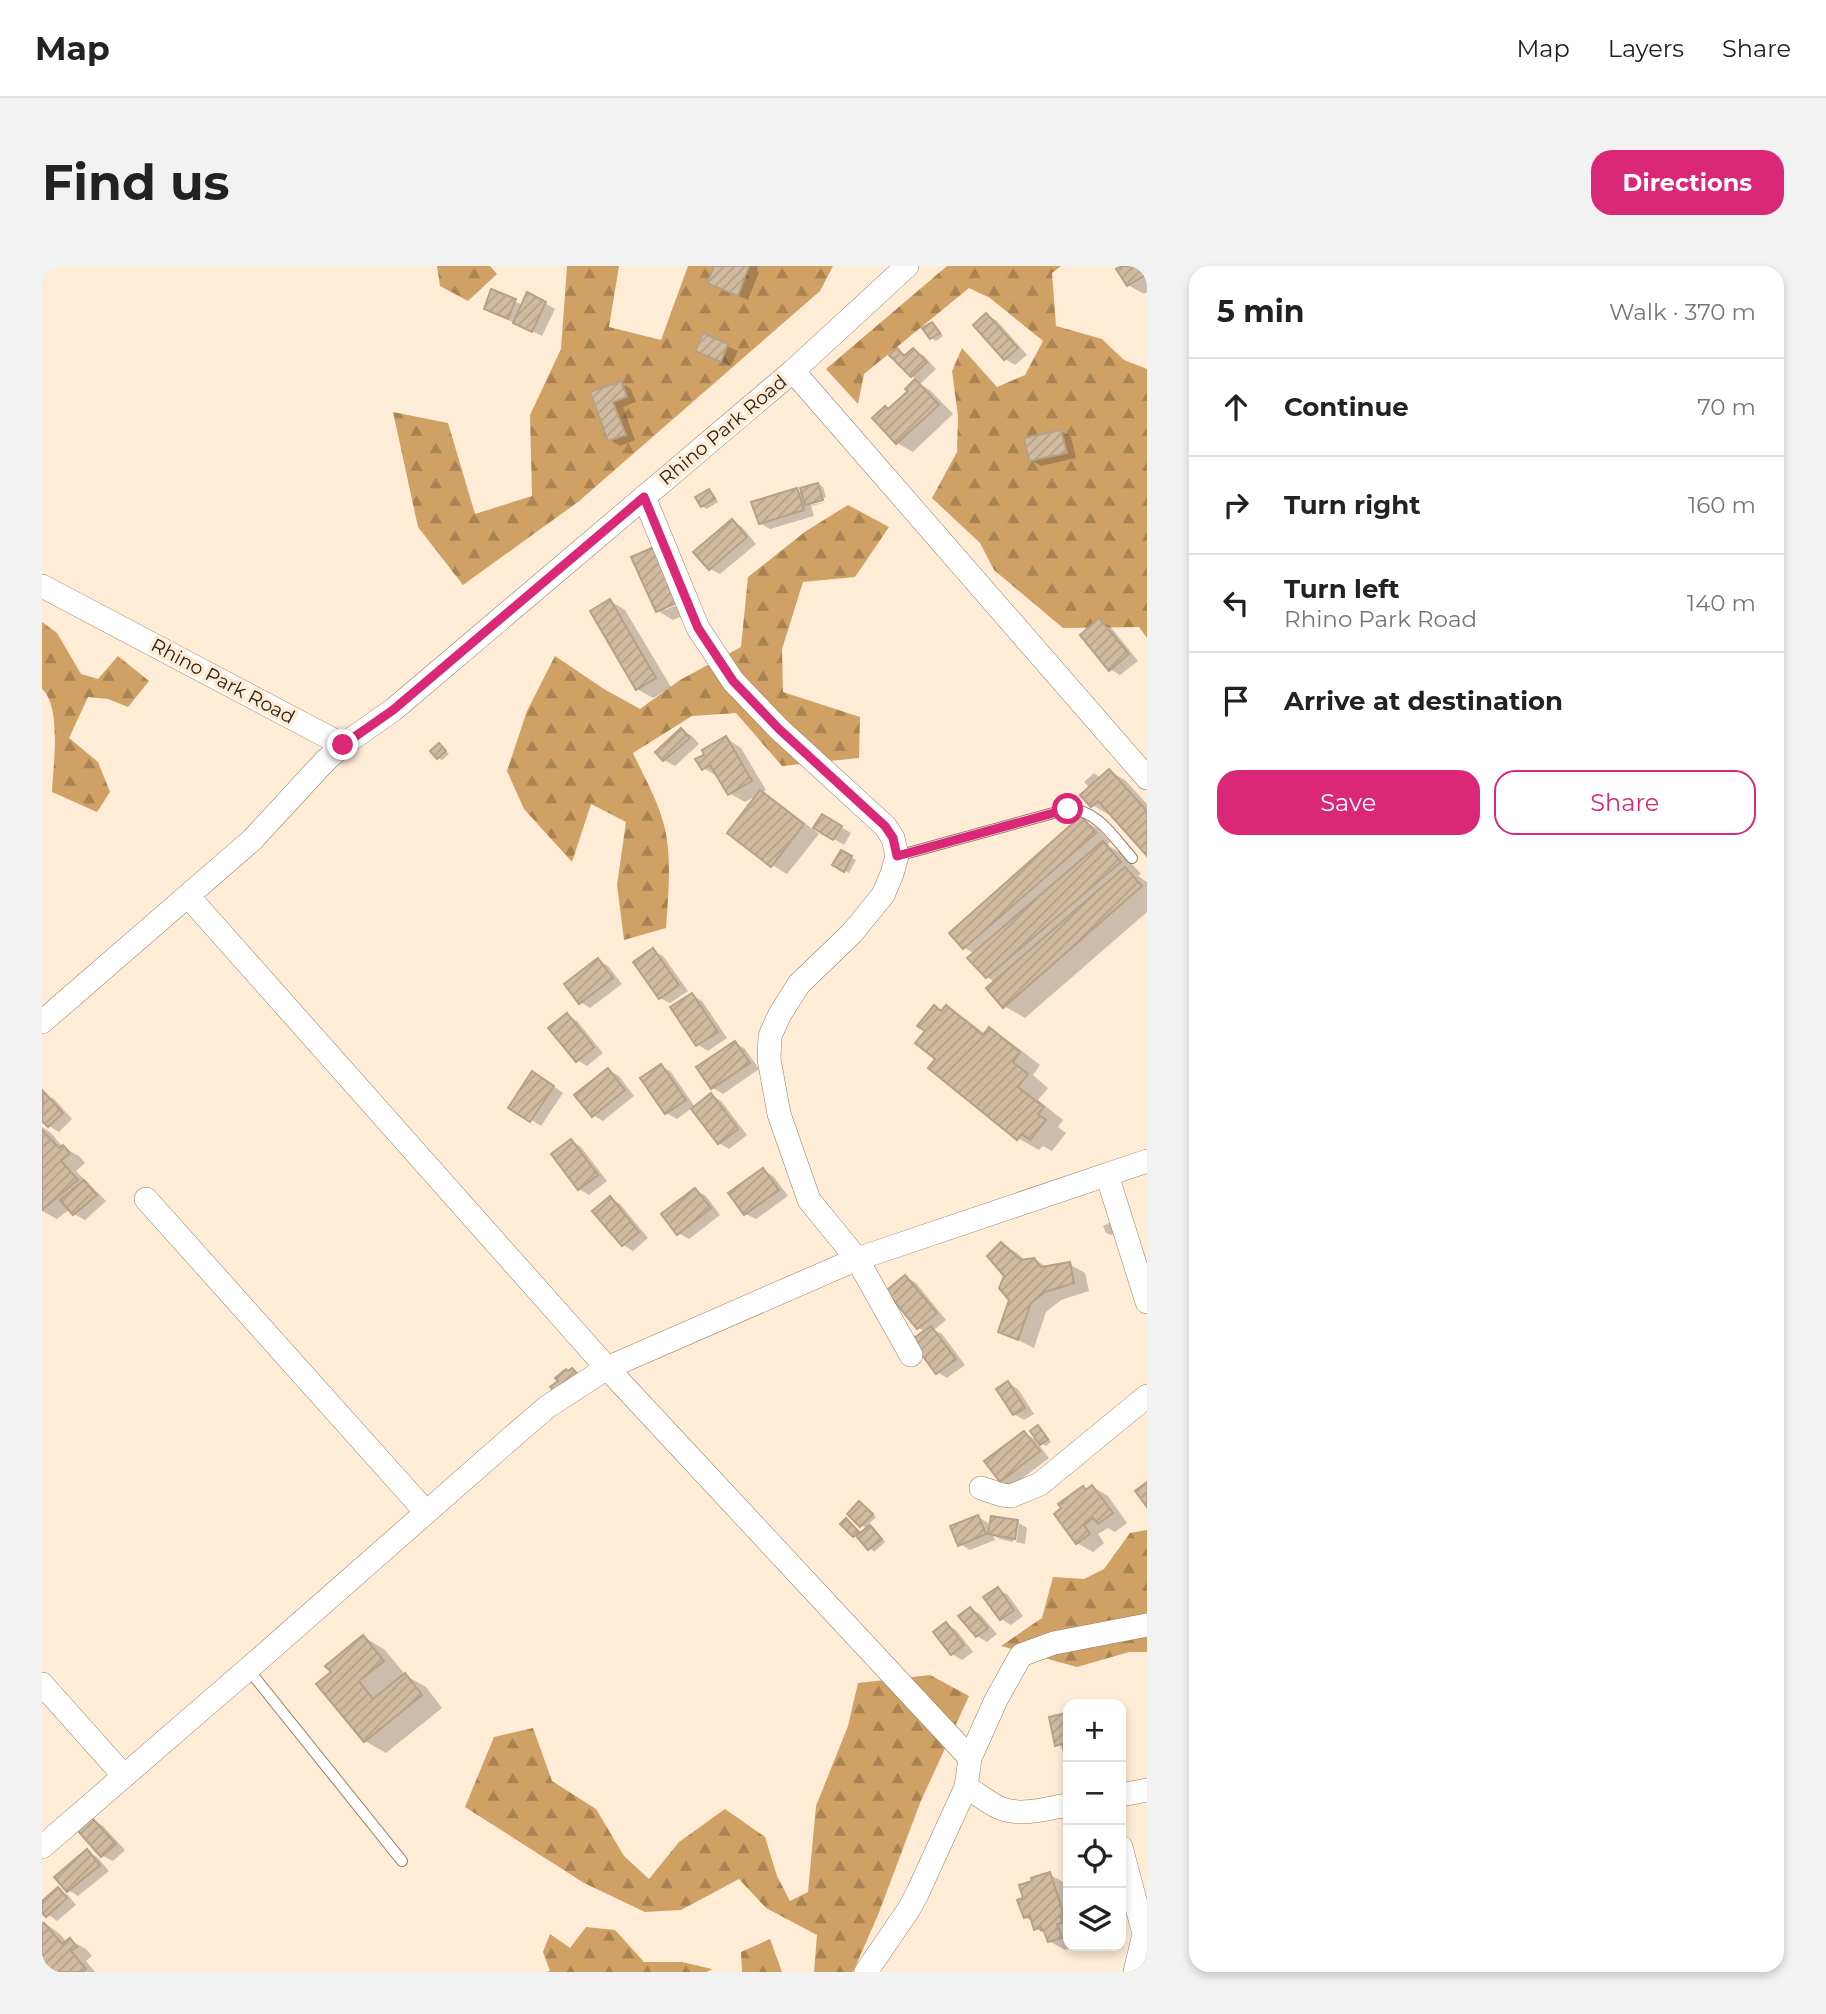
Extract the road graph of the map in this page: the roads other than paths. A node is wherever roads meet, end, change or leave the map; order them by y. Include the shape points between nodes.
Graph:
1 (907, 266) edge
2 (793, 371) junction
3 (644, 497) junction
4 (45, 591) edge
5 (343, 745) junction
6 (1147, 778) edge
7 (897, 856) junction
8 (1132, 858) dead end
9 (188, 896) junction
10 (42, 1022) edge
11 (1147, 1161) edge
12 (1107, 1175) junction
13 (146, 1199) dead end
14 (857, 1259) junction
15 (1147, 1302) edge
16 (911, 1354) dead end
17 (607, 1368) junction
18 (1147, 1396) edge
19 (981, 1488) dead end
20 (426, 1512) junction
21 (1147, 1625) edge
22 (248, 1669) junction
23 (42, 1684) edge
24 (970, 1758) junction
25 (124, 1776) junction
26 (966, 1787) junction
27 (1147, 1790) edge
28 (1126, 1794) edge
29 (1063, 1806) edge
30 (42, 1847) edge
31 (402, 1861) dead end
32 (1126, 1865) edge
33 (866, 1972) edge
34 (1135, 1972) edge

1 - 2 street, Rhino Park Road
2 - 3 street, Rhino Park Road
2 - 6 street
3 - 5 street, Rhino Park Road via 393,710
3 - 7 street via 698,628 733,681 885,826
4 - 5 street, Rhino Park Road
5 - 9 street via 252,840
7 - 8 lane via 1079,809 1095,817
7 - 14 street via 883,895 852,933 799,984 770,1036 769,1059 779,1114 809,1200
9 - 10 street
9 - 17 street
11 - 12 street
12 - 14 street
12 - 15 street
13 - 20 street
14 - 16 street
14 - 17 street
17 - 20 street via 547,1407
17 - 24 street
18 - 19 street via 1040,1484 1011,1496
20 - 22 street
21 - 24 street via 1054,1643 1021,1655
22 - 25 street
22 - 31 lane
23 - 25 street
24 - 26 street
25 - 30 street
26 - 29 street via 1014,1811
26 - 33 street via 909,1909
27 - 28 street
32 - 34 street via 1144,1934

